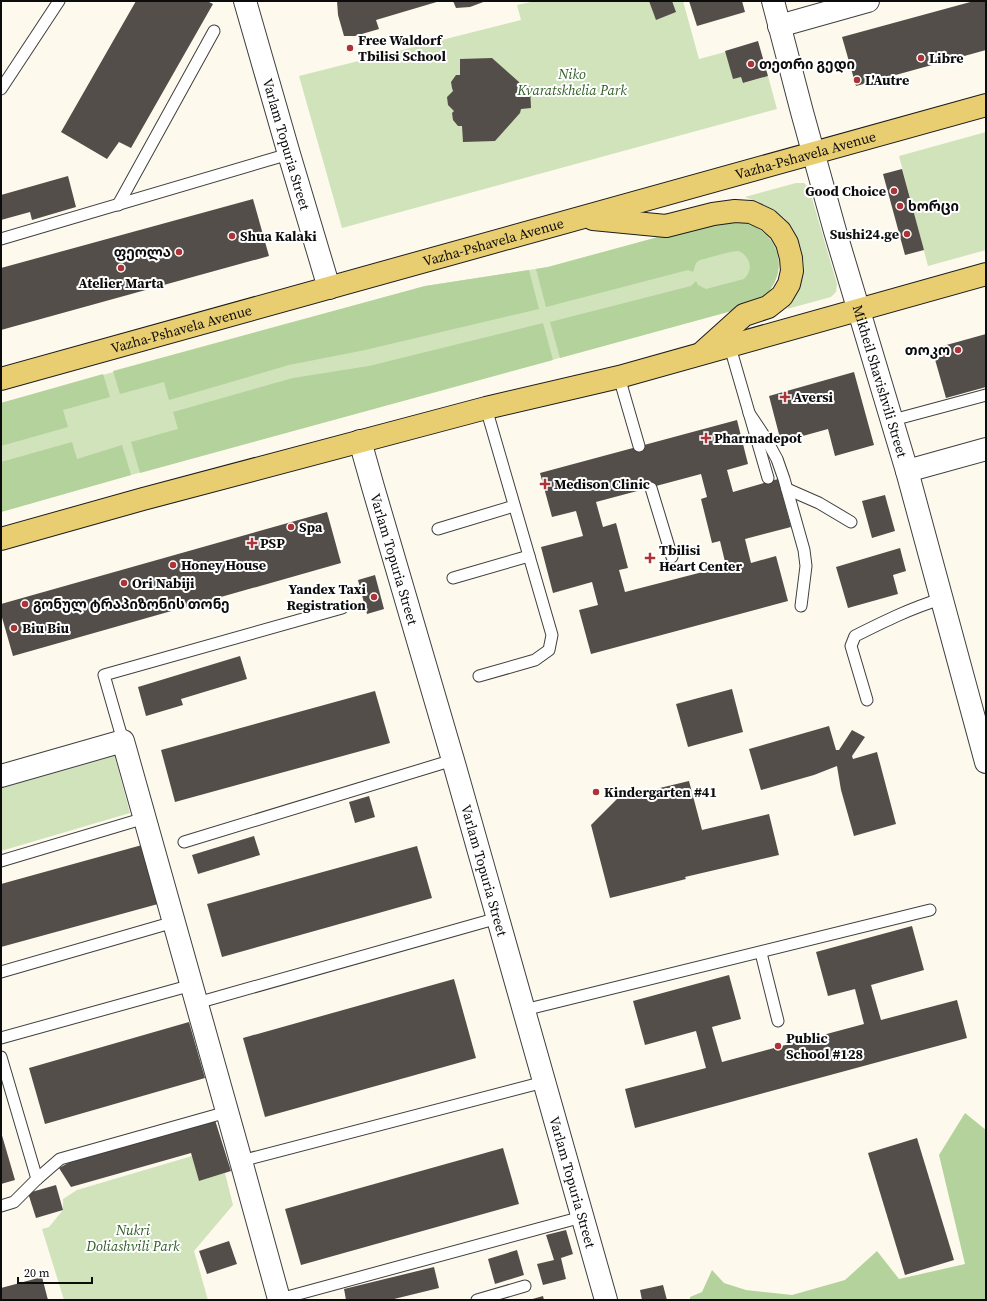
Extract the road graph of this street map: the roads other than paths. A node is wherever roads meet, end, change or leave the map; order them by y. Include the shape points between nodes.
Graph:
1 (59, 1) edge
2 (245, 1) edge
3 (772, 1) edge
4 (868, 1) edge
5 (779, 26) junction
6 (214, 31) dead end
7 (1, 90) edge
8 (986, 106) edge
9 (813, 153) junction
10 (289, 154) junction
11 (118, 204) junction
12 (580, 218) junction
13 (1, 239) edge
14 (986, 274) edge
15 (329, 288) junction
16 (859, 310) junction
17 (730, 347) junction
18 (700, 354) junction
19 (619, 377) junction
20 (1, 379) edge
21 (986, 395) edge
22 (486, 408) junction
23 (749, 413) junction
24 (893, 420) junction
25 (360, 441) junction
26 (639, 446) dead end
27 (986, 449) edge
28 (908, 471) junction
29 (768, 478) dead end
30 (652, 488) dead end
31 (786, 489) junction
32 (514, 506) junction
33 (851, 522) dead end
34 (438, 529) dead end
35 (1, 539) edge
36 (529, 556) junction
37 (672, 557) dead end
38 (453, 578) dead end
39 (941, 599) junction
40 (801, 606) dead end
41 (342, 608) dead end
42 (479, 676) dead end
43 (867, 700) dead end
44 (123, 741) junction
45 (453, 760) junction
46 (986, 760) edge
47 (1, 776) edge
48 (144, 818) junction
49 (184, 842) dead end
50 (1, 861) edge
51 (930, 910) dead end
52 (498, 918) junction
53 (174, 922) junction
54 (761, 953) junction
55 (1, 972) edge
56 (194, 994) junction
57 (524, 1010) junction
58 (778, 1021) dead end
59 (1, 1038) edge
60 (1, 1057) edge
61 (544, 1082) junction
62 (227, 1112) junction
63 (241, 1161) junction
64 (37, 1179) junction
65 (1, 1206) edge
66 (582, 1217) junction
67 (525, 1286) dead end
68 (276, 1299) edge
69 (477, 1300) edge
70 (606, 1300) edge

1 - 7 lane
2 - 10 street, Varlam Topuria Street
3 - 5 street, Mikheil Shavishvili Street
4 - 5 street
5 - 9 street, Mikheil Shavishvili Street
6 - 11 lane
8 - 9 main road, Vazha-Pshavela Avenue
9 - 12 main road, Vazha-Pshavela Avenue
9 - 16 street, Mikheil Shavishvili Street
10 - 11 lane
10 - 15 street, Varlam Topuria Street
11 - 13 lane
12 - 15 main road, Vazha-Pshavela Avenue
12 - 18 main road via 666,226 713,214 751,212 768,220 780,231 787,243 792,271 789,284 782,296 768,307 744,316
14 - 16 main road
15 - 20 main road, Vazha-Pshavela Avenue
16 - 17 main road
16 - 24 street, Mikheil Shavishvili Street
17 - 18 main road
17 - 23 lane
18 - 19 main road
19 - 22 main road
19 - 26 lane
21 - 24 lane
22 - 25 main road
22 - 32 lane
23 - 29 lane
23 - 31 lane via 777,459
24 - 28 street, Mikheil Shavishvili Street
25 - 35 main road
25 - 45 street, Varlam Topuria Street
27 - 28 street
28 - 39 street, Mikheil Shavishvili Street
30 - 37 lane
31 - 33 lane via 819,503
31 - 40 lane via 804,550 806,566
32 - 34 lane
32 - 36 lane
36 - 38 lane
36 - 42 lane via 552,635 549,650 535,660
39 - 43 lane via 882,622 855,636 851,646
39 - 46 street, Mikheil Shavishvili Street
41 - 44 lane via 104,675
44 - 47 street
44 - 48 street
45 - 49 lane
45 - 52 street, Varlam Topuria Street
48 - 50 lane
48 - 53 street
51 - 54 lane
52 - 56 lane
52 - 57 street, Varlam Topuria Street
53 - 55 lane
53 - 56 street
54 - 57 lane
54 - 58 lane
56 - 59 lane
56 - 62 street
57 - 61 street, Varlam Topuria Street
60 - 64 lane
61 - 63 lane
61 - 66 street, Varlam Topuria Street
62 - 63 street
62 - 64 lane via 60,1159
63 - 68 street
64 - 65 lane via 14,1202
66 - 68 lane
66 - 70 street, Varlam Topuria Street
67 - 69 lane

